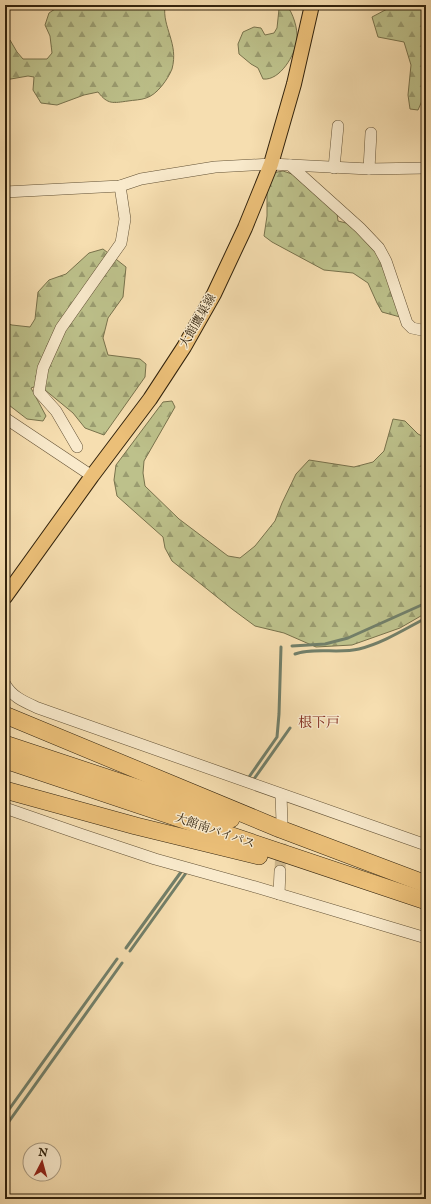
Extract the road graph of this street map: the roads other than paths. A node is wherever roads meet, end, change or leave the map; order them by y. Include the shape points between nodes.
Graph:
1 (312, 5) edge
2 (338, 126) dead end
3 (371, 133) dead end
4 (271, 164) junction
5 (290, 165) junction
6 (334, 168) junction
7 (426, 168) edge
8 (369, 169) junction
9 (120, 186) junction
10 (5, 192) edge
11 (426, 331) edge
12 (5, 418) edge
13 (77, 446) dead end
14 (92, 476) junction
15 (5, 597) edge
16 (5, 684) edge
17 (5, 715) edge
18 (5, 744) edge
19 (5, 760) edge
20 (5, 790) edge
21 (281, 794) junction
22 (5, 808) edge
23 (282, 822) tunnel mouth
24 (426, 845) edge
25 (280, 871) tunnel mouth
26 (426, 884) edge
27 (279, 894) junction
28 (404, 894) junction
29 (426, 901) edge
30 (426, 938) edge

1 - 4 main road, 大館鷹巣線 via 294,84
2 - 6 street
3 - 8 street
4 - 5 street
4 - 9 street via 215,167 141,179
4 - 14 main road, 大館鷹巣線 via 246,228 214,294 184,347 150,399
5 - 6 street
5 - 11 street via 379,248 386,261 407,323 412,328
6 - 8 street
7 - 8 street
9 - 10 street
9 - 13 street via 125,220 121,243 61,328 42,368 39,392 56,410
12 - 14 street
14 - 15 main road, 大館鷹巣線
16 - 21 street via 14,696 38,708
17 - 26 highway via 275,827
18 - 26 highway, 大館南バイパス
19 - 28 highway, 大館南バイパス
20 - 28 highway
21 - 23 street
21 - 24 street
22 - 27 street via 155,859
25 - 27 street
27 - 30 street
28 - 29 highway, 大館南バイパス

